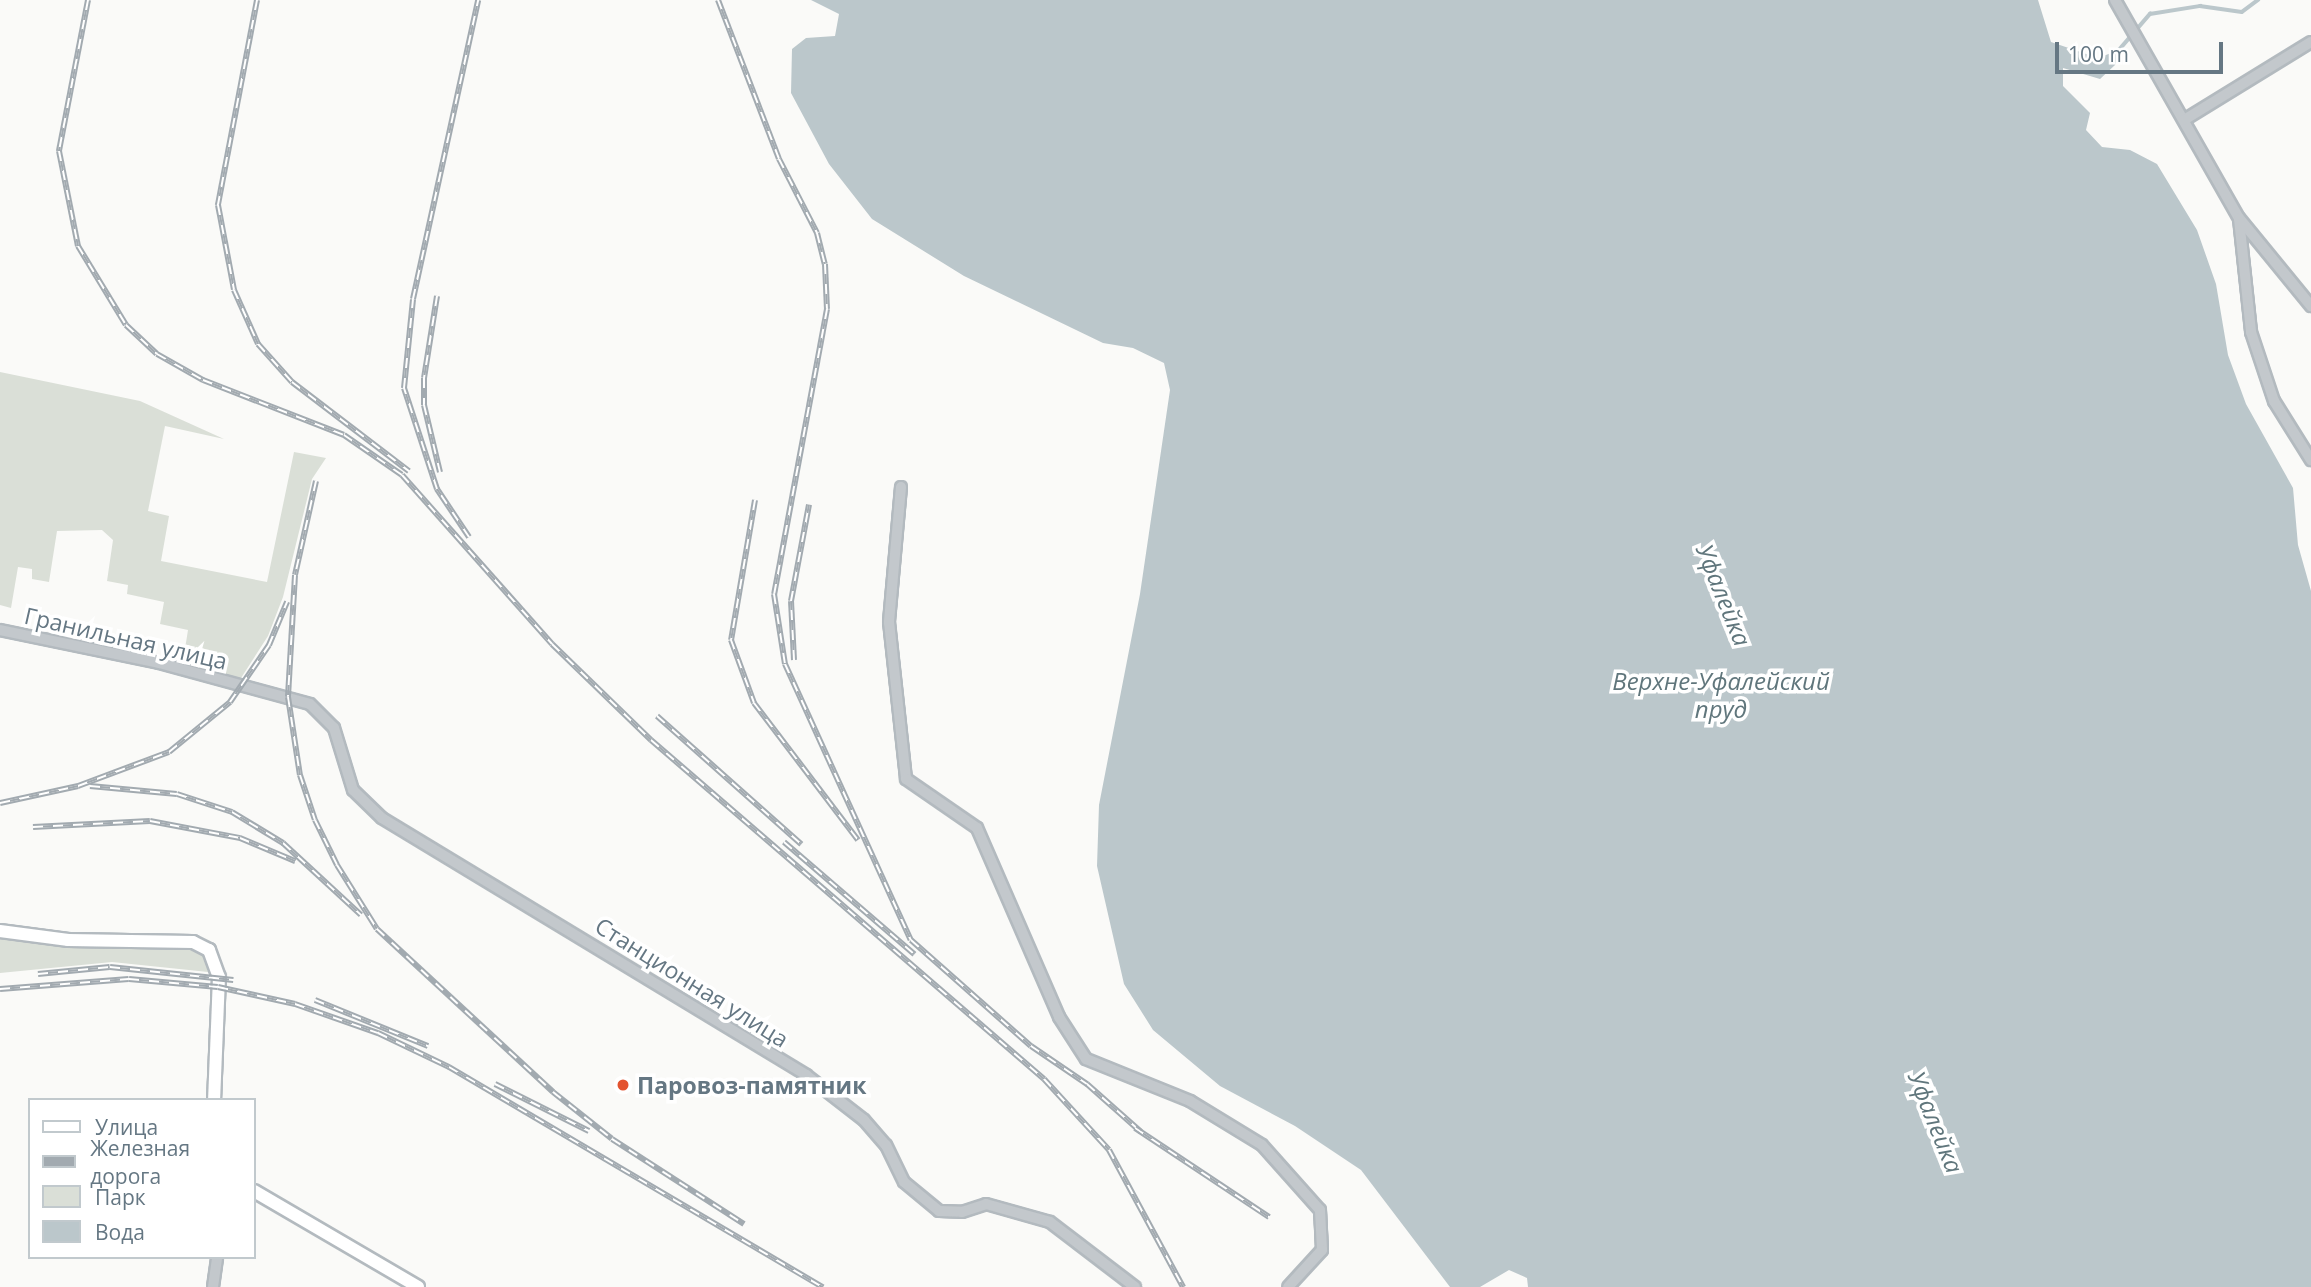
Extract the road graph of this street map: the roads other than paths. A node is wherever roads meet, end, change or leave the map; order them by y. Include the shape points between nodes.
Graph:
1 (2115, 0) edge
2 (2311, 42) edge
3 (2184, 120) junction
4 (2238, 218) junction
5 (2311, 306) edge
6 (2311, 459) edge
7 (901, 487) dead end
8 (0, 629) edge
9 (243, 685) joint
10 (0, 931) edge
11 (214, 1098) edge
12 (256, 1192) edge
13 (217, 1259) edge
14 (213, 1287) edge
15 (418, 1287) edge
16 (1135, 1287) edge
17 (1288, 1287) edge

1 - 3 street
2 - 3 street
3 - 4 street
4 - 5 street
4 - 6 street via 2251,332 2274,401
7 - 17 street via 889,622 905,733 906,779 977,828 1059,1017 1086,1059 1190,1101 1262,1145 1320,1210 1322,1250
8 - 9 street, Гранильная улица
9 - 16 street, Станционная улица via 310,704 323,713 334,728 354,790 383,818 806,1075 864,1120 886,1145 904,1182 939,1211 962,1212 986,1204 1049,1222
10 - 11 street via 68,940 193,942 209,950 219,977
12 - 15 street
13 - 14 street

